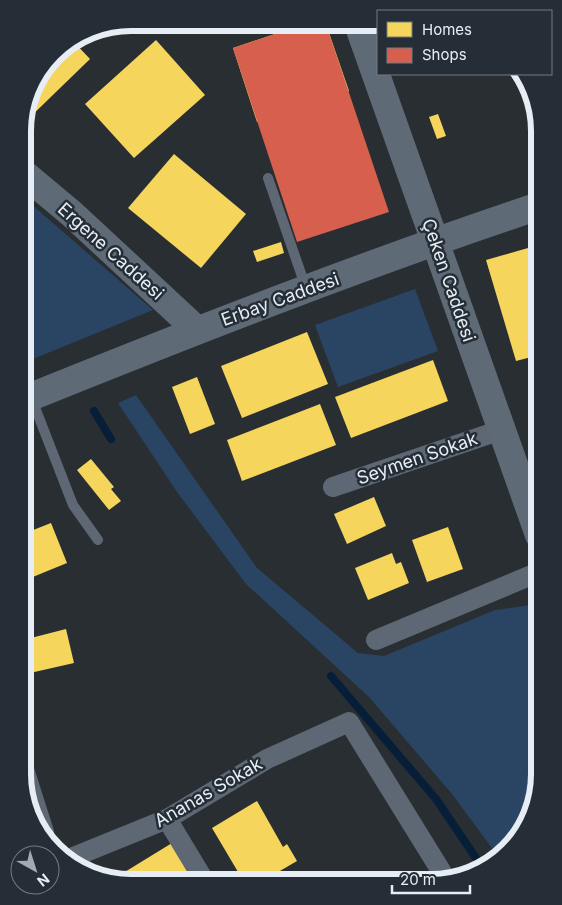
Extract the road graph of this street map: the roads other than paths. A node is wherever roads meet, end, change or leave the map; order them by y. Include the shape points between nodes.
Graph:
1 (360, 31) edge
2 (268, 178) dead end
3 (31, 180) edge
4 (531, 209) edge
5 (435, 241) junction
6 (307, 289) junction
7 (197, 330) junction
8 (31, 396) edge
9 (31, 407) edge
10 (501, 430) junction
11 (531, 484) edge
12 (333, 488) dead end
13 (98, 540) dead end
14 (531, 575) edge
15 (376, 640) dead end
16 (167, 819) junction
17 (75, 856) edge
18 (442, 873) edge
19 (200, 874) edge

1 - 5 street, Çeken Caddesi
2 - 6 lane
3 - 7 street, Ergene Caddesi
4 - 5 street, Erbay Caddesi
5 - 6 street, Erbay Caddesi
5 - 10 street, Çeken Caddesi
6 - 7 street, Erbay Caddesi
7 - 8 street, Erbay Caddesi
9 - 13 lane via 73,505
10 - 11 street, Çeken Caddesi
10 - 12 street, Seymen Sokak
14 - 15 street
16 - 17 street, Ananas Sokak
16 - 18 street, Ananas Sokak via 267,759 349,722
16 - 19 street

